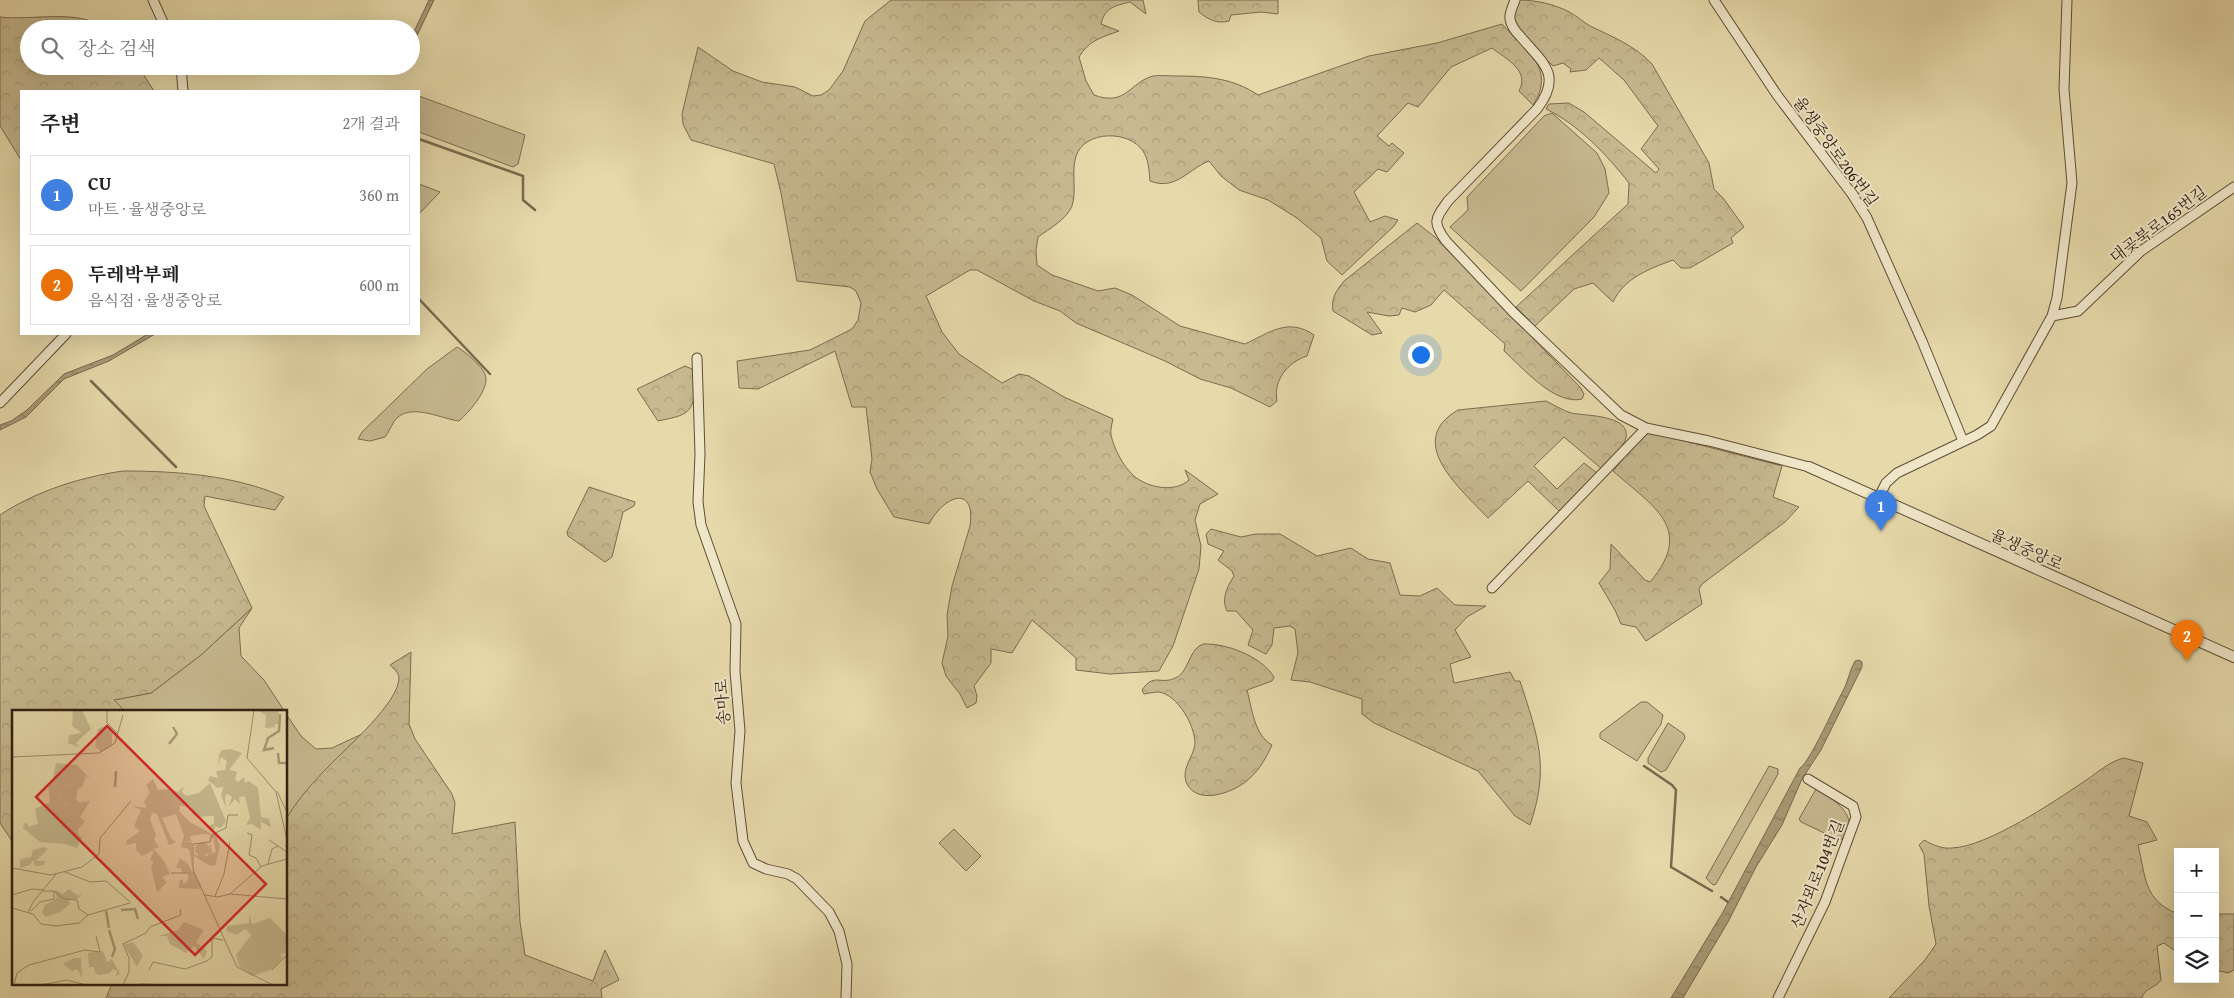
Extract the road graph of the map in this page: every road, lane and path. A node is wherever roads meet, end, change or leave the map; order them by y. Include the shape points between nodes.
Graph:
1 (153, 0) edge
2 (1514, 0) edge
3 (1714, 0) edge
4 (2067, 0) edge
5 (162, 20) edge
6 (182, 75) edge
7 (183, 90) edge
8 (2234, 186) edge
9 (2052, 316) junction
10 (65, 335) edge
11 (697, 358) dead end
12 (0, 403) edge
13 (1646, 428) junction
14 (1963, 441) junction
15 (1809, 468) joint
16 (1878, 499) junction
17 (1492, 588) dead end
18 (2234, 657) edge
19 (1808, 778) dead end
20 (846, 998) edge
21 (1778, 998) edge

1 - 5 street
2 - 13 street via 1510,19 1515,31 1546,65 1550,81 1548,94 1448,201 1437,217 1436,228 1512,312 1621,415
3 - 14 street, 율생중앙로206번길 via 1777,96 1867,218
4 - 9 street via 2064,89 2072,184
6 - 7 street
8 - 9 street, 대곶북로165번길 via 2141,251 2078,311
9 - 14 street via 1997,419 1985,431
10 - 12 street
11 - 20 street, 송마로 via 700,524 736,624 735,671 740,731 736,783 743,841 753,863 797,879 829,912 839,931 848,964
13 - 15 street via 1710,441
13 - 17 street
14 - 16 street via 1897,473 1886,483
15 - 16 street, 율생중앙로
16 - 18 street, 율생중앙로
19 - 21 street, 산자뫼로104번길 via 1852,806 1856,816 1825,902

